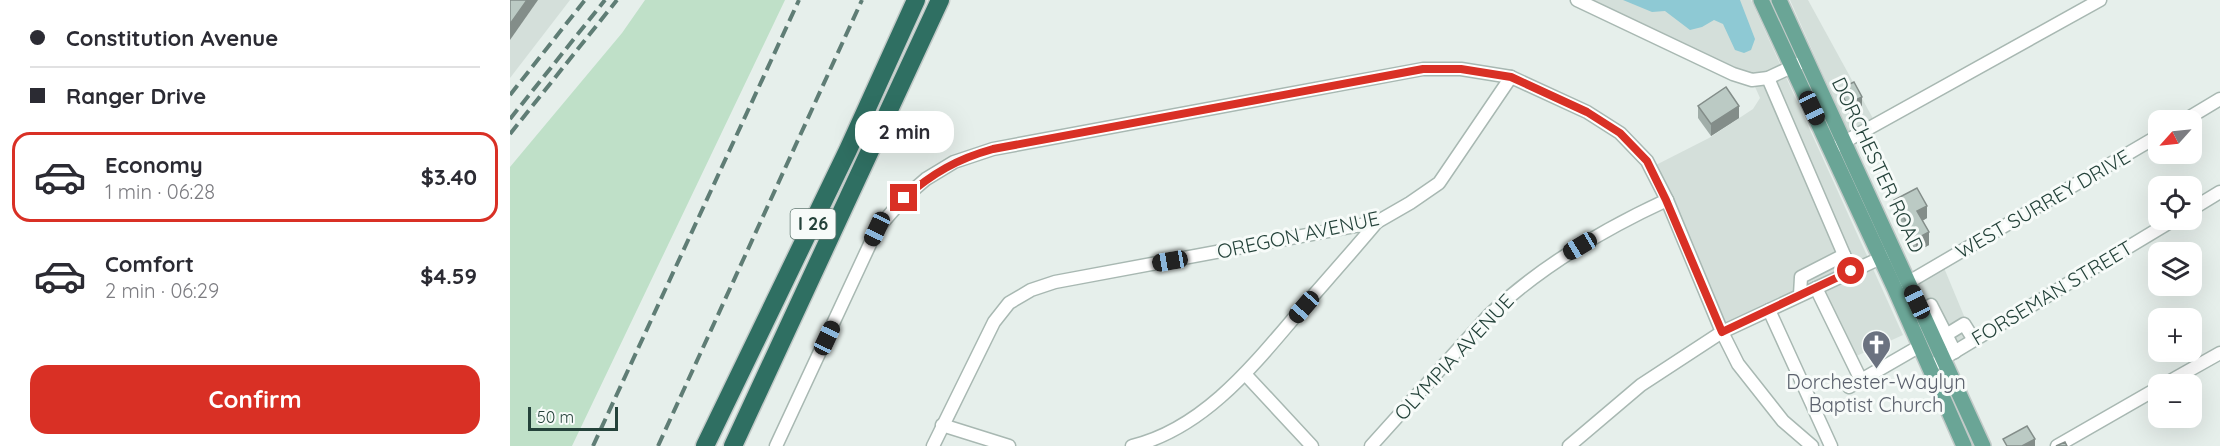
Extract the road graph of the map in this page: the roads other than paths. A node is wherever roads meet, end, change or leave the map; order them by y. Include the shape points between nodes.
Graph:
1 (915, 0) edge
2 (940, 0) edge
3 (1577, 0) edge
4 (1761, 0) edge
5 (1779, 0) edge
6 (2100, 0) edge
7 (1806, 60) junction
8 (1792, 67) junction
9 (1511, 77) junction
10 (1768, 78) junction
11 (2220, 99) edge
12 (2202, 110) edge
13 (2148, 142) edge
14 (1838, 146) junction
15 (2220, 192) edge
16 (1666, 200) junction
17 (2202, 203) edge
18 (1377, 222) junction
19 (2157, 230) edge
20 (1894, 252) junction
21 (1844, 255) junction
22 (1879, 258) junction
23 (1851, 271) junction
24 (1902, 286) junction
25 (1816, 288) junction
26 (1800, 295) junction
27 (1931, 305) dead end
28 (1769, 310) junction
29 (1722, 332) junction
30 (1946, 335) junction
31 (1974, 340) junction
32 (1920, 346) junction
33 (2220, 353) edge
34 (1949, 355) junction
35 (1930, 367) junction
36 (1245, 374) junction
37 (2183, 374) edge
38 (1861, 380) junction
39 (1849, 387) dead end
40 (2148, 394) edge
41 (942, 425) junction
42 (705, 446) edge
43 (733, 446) edge
44 (776, 446) edge
45 (933, 446) edge
46 (1009, 446) edge
47 (1132, 446) edge
48 (1312, 446) edge
49 (1371, 446) edge
50 (1569, 446) edge
51 (1812, 446) edge
52 (1832, 446) edge
53 (1964, 446) edge
54 (1983, 446) edge
55 (2057, 446) edge

1 - 42 highway, I 26 via 848,150
2 - 43 highway, I 26
3 - 10 street via 1733,74 1752,80
4 - 8 main road, DORCHESTER ROAD
5 - 7 main road, DORCHESTER ROAD
6 - 14 street
7 - 8 street
7 - 14 main road, DORCHESTER ROAD
8 - 10 street
8 - 14 main road, DORCHESTER ROAD
9 - 16 street via 1587,112 1620,133 1647,161
9 - 18 street, OREGON AVENUE via 1439,183
9 - 44 street via 1461,69 1423,69 1005,146 954,162 904,198 877,229
10 - 21 street
11 - 12 street
13 - 24 street, WEST SURREY DRIVE
14 - 20 main road, DORCHESTER ROAD
14 - 22 main road, DORCHESTER ROAD
15 - 17 street
16 - 29 street
16 - 49 street, OLYMPIA AVENUE via 1618,222 1560,258 1509,297
18 - 36 street
18 - 41 street, OREGON AVENUE via 1055,282 1031,290 1009,303 994,322
19 - 31 street, FORSEMAN STREET
20 - 22 street
20 - 24 main road, DORCHESTER ROAD
21 - 23 street
21 - 26 street via 1801,277
22 - 23 street
22 - 24 main road, DORCHESTER ROAD
23 - 25 street
24 - 32 main road, DORCHESTER ROAD
24 - 34 main road, DORCHESTER ROAD
25 - 26 street
25 - 38 street
26 - 28 street
27 - 30 street
28 - 29 street
28 - 52 street
29 - 50 street via 1641,385
29 - 51 street via 1738,364 1783,422
30 - 31 street via 1964,324
30 - 34 street
31 - 34 street, FORSEMAN STREET
32 - 35 main road, DORCHESTER ROAD
32 - 38 street
33 - 37 street
34 - 35 street, FORSEMAN STREET
34 - 54 main road, DORCHESTER ROAD
35 - 53 main road, DORCHESTER ROAD
36 - 47 street via 1206,408 1171,431
36 - 48 street
38 - 39 street
40 - 55 street
41 - 45 street, OREGON AVENUE
41 - 46 street

